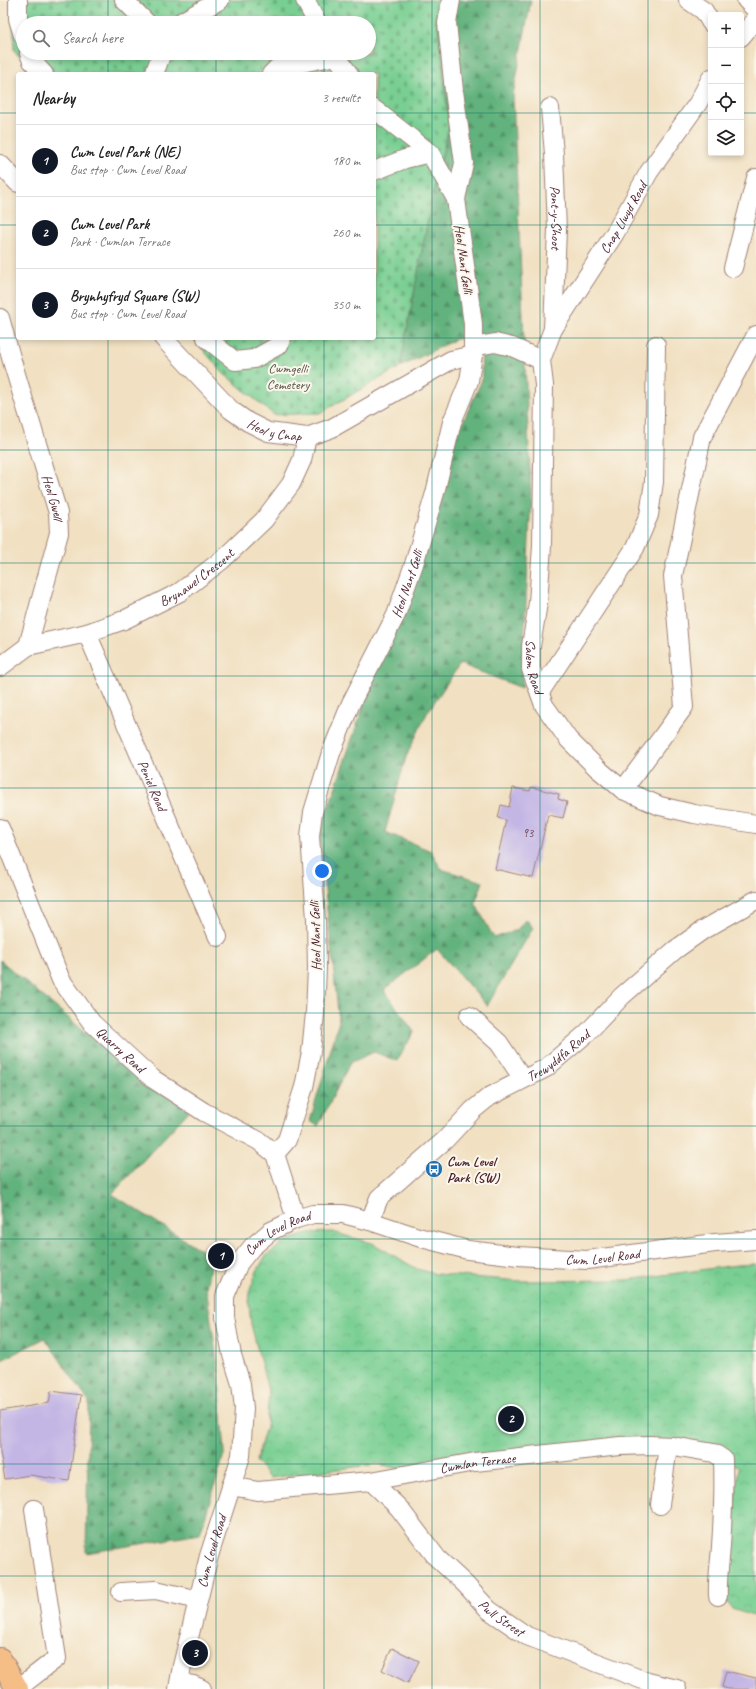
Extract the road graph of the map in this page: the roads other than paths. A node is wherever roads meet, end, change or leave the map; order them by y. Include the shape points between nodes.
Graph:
1 (18, 0) edge
2 (124, 0) edge
3 (220, 0) edge
4 (305, 0) edge
5 (451, 0) edge
6 (688, 0) edge
7 (711, 0) edge
8 (746, 0) edge
9 (756, 10) edge
10 (717, 12) edge
11 (18, 16) edge
12 (141, 16) edge
13 (191, 16) edge
14 (313, 16) edge
15 (708, 18) edge
16 (756, 19) edge
17 (744, 33) edge
18 (32, 60) edge
19 (159, 60) edge
20 (313, 60) edge
21 (339, 60) edge
22 (42, 72) edge
23 (155, 72) edge
24 (273, 72) edge
25 (348, 72) edge
26 (708, 84) edge
27 (550, 108) dead end
28 (376, 111) edge
29 (430, 153) junction
30 (0, 164) edge
31 (376, 170) edge
32 (756, 178) edge
33 (16, 181) edge
34 (456, 199) junction
35 (733, 268) dead end
36 (0, 318) edge
37 (553, 329) junction
38 (756, 335) edge
39 (165, 340) edge
40 (209, 340) edge
41 (281, 340) edge
42 (656, 345) dead end
43 (473, 351) junction
44 (539, 363) junction
45 (307, 436) junction
46 (87, 633) junction
47 (28, 646) junction
48 (0, 667) edge
49 (540, 692) junction
50 (623, 790) junction
51 (756, 824) edge
52 (0, 829) edge
53 (756, 900) edge
54 (218, 937) dead end
55 (469, 1016) dead end
56 (523, 1079) junction
57 (275, 1154) junction
58 (296, 1219) junction
59 (370, 1221) junction
60 (756, 1240) edge
61 (668, 1446) junction
62 (370, 1481) junction
63 (231, 1486) junction
64 (660, 1505) dead end
65 (34, 1509) dead end
66 (121, 1592) dead end
67 (718, 1596) dead end
68 (198, 1600) junction
69 (0, 1659) edge
70 (649, 1685) edge
71 (179, 1686) edge
72 (17, 1689) edge
73 (202, 1689) edge
74 (676, 1689) edge

1 - 11 street
2 - 12 street
3 - 13 street
4 - 14 street
5 - 34 street, Heol Nant Gelli via 447,23 464,163
6 - 15 street via 704,11
7 - 10 street
8 - 9 street
16 - 17 street
18 - 22 street
19 - 23 street
20 - 24 street via 277,68
21 - 25 street
26 - 37 street, Cnap Llwyd Road via 698,103 649,172 611,239
27 - 37 street, Pont-y-Shoot via 557,230
28 - 29 street
29 - 31 street
29 - 34 street
30 - 33 street
32 - 35 street
34 - 43 street, Heol Nant Gelli via 473,324
36 - 47 street, Heol Gwell via 58,513 59,532
37 - 44 street, Cnap Llwyd Road
38 - 50 street via 702,437 673,576 684,707
39 - 45 street, Heol y Cnap via 231,410 248,422 268,432
40 - 41 street via 235,361 254,359 279,345
42 - 49 street via 654,482 649,516 635,548
43 - 44 street, Heol y Cnap via 495,343
43 - 45 street, Heol y Cnap via 451,360 332,428
43 - 57 street, Heol Nant Gelli via 469,381 452,422 414,564 396,615 351,703 312,812 310,836 317,968 311,1052 304,1087 287,1140
44 - 49 street, Salem Road via 544,424 542,546 538,603 531,646 531,669
45 - 46 street, Brynawel Crescent via 302,460 291,484 264,520 222,560 180,592 124,620
46 - 47 street, Brynawel Crescent
46 - 54 street, Peniel Road
47 - 48 street
49 - 50 street, Salem Road via 544,705 568,739
50 - 51 street, Salem Road via 660,806
52 - 57 street, Quarry Road via 61,980 92,1023 153,1079 204,1112 259,1141
53 - 56 street, Trewyddfa Road via 703,930 675,950 546,1068
55 - 56 street via 498,1043
56 - 59 street, Trewyddfa Road via 489,1097 473,1110 445,1140 379,1198
57 - 58 street
58 - 59 street, Cwm Level Road via 313,1214 343,1214
58 - 63 street, Cwm Level Road via 271,1231 252,1247 240,1263 225,1296 225,1318 241,1384 244,1408 241,1456
59 - 60 street, Cwm Level Road via 468,1250 587,1260
61 - 62 street, Cwmlan Terrace via 620,1446 482,1461
61 - 64 street
61 - 67 street, Cwmlan Terrace via 714,1453 723,1459
62 - 63 street, Cwmlan Terrace via 258,1491
62 - 70 street, Pwll Street via 399,1508 437,1558 489,1610 527,1636
63 - 68 street, Cwm Level Road
65 - 72 street via 57,1658
66 - 68 street via 156,1590
68 - 71 street, Cwm Level Road
69 - 72 main road
70 - 74 street, Pwll Street
71 - 73 street via 193,1685

